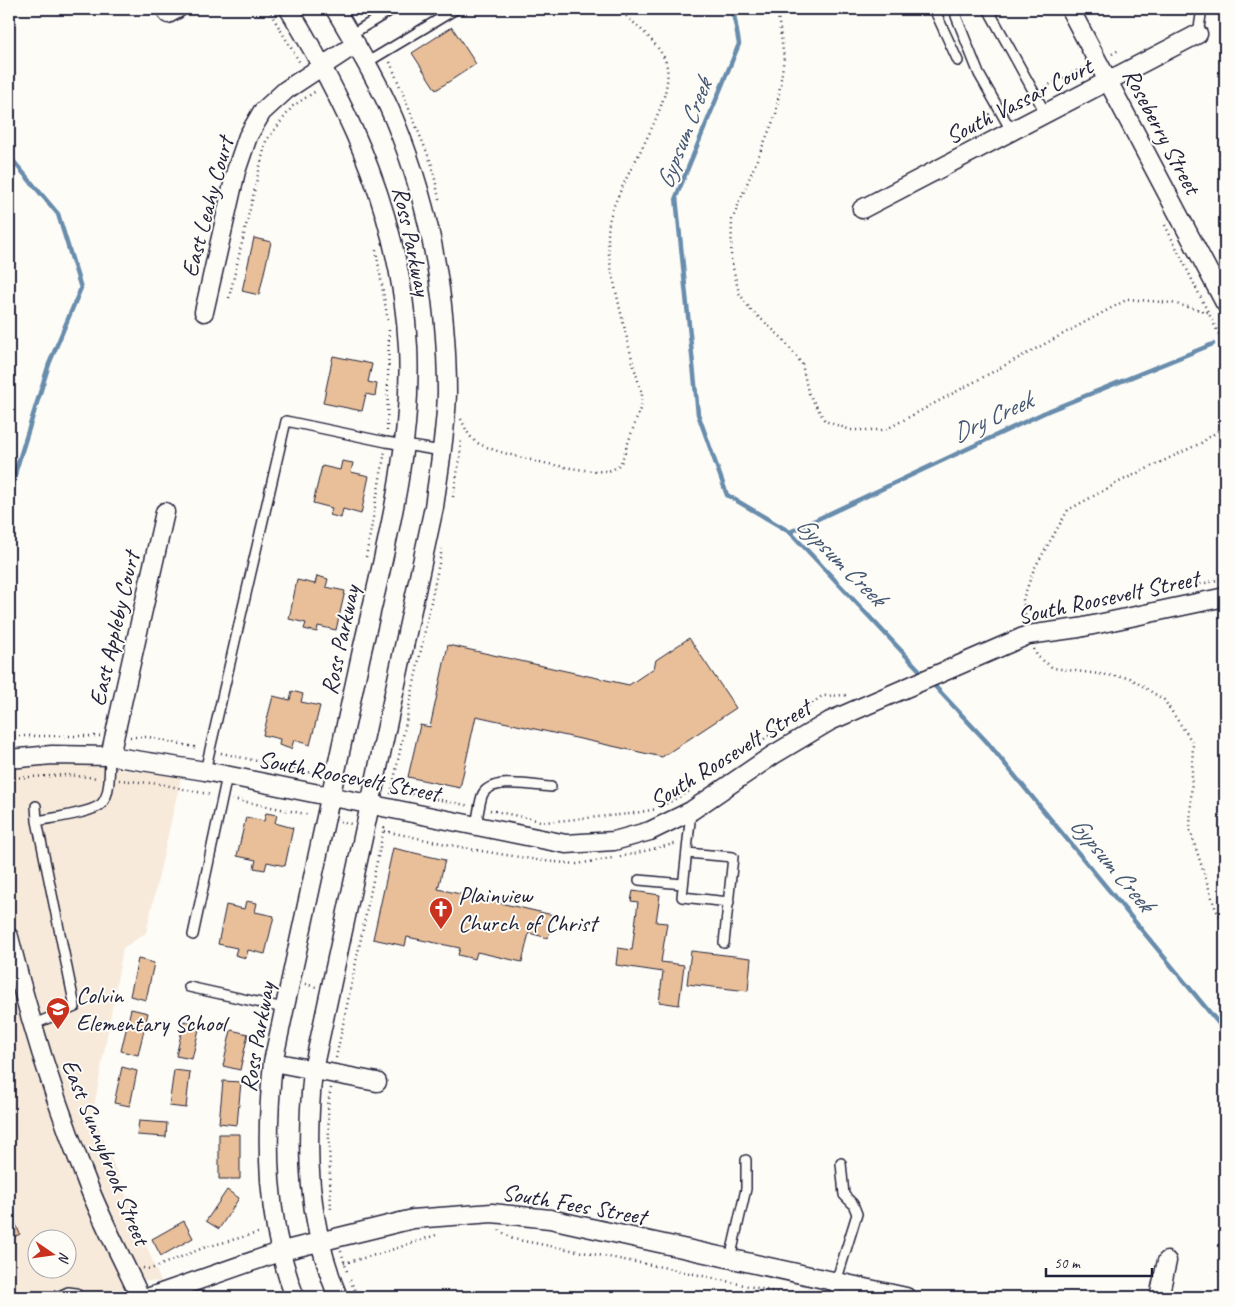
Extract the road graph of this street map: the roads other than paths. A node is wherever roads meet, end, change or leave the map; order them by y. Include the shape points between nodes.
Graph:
1 (289, 9) edge
2 (335, 9) edge
3 (393, 9) edge
4 (456, 9) edge
5 (934, 9) edge
6 (958, 9) edge
7 (988, 9) edge
8 (1070, 9) edge
9 (1202, 9) edge
10 (1198, 34) joint
11 (353, 39) junction
12 (958, 61) dead end
13 (366, 63) junction
14 (322, 64) junction
15 (1109, 81) junction
16 (1046, 114) junction
17 (1012, 132) junction
18 (862, 209) dead end
19 (1225, 303) edge
20 (204, 312) dead end
21 (395, 443) junction
22 (442, 451) junction
23 (165, 512) dead end
24 (1225, 597) edge
25 (110, 756) junction
26 (9, 759) edge
27 (205, 771) junction
28 (227, 776) junction
29 (551, 787) dead end
30 (323, 796) junction
31 (36, 806) dead end
32 (370, 806) junction
33 (691, 811) junction
34 (37, 821) junction
35 (476, 826) junction
36 (686, 853) junction
37 (639, 880) dead end
38 (684, 884) junction
39 (728, 902) junction
40 (193, 935) dead end
41 (9, 937) edge
42 (724, 943) dead end
43 (188, 987) dead end
44 (284, 1008) junction
45 (32, 1025) junction
46 (273, 1062) junction
47 (313, 1070) junction
48 (377, 1082) dead end
49 (746, 1160) dead end
50 (841, 1163) dead end
51 (320, 1242) junction
52 (275, 1253) junction
53 (730, 1259) junction
54 (1167, 1261) dead end
55 (836, 1290) edge
56 (56, 1297) edge
57 (79, 1297) edge
58 (140, 1297) edge
59 (150, 1297) edge
60 (295, 1297) edge
61 (338, 1297) edge
62 (906, 1297) edge
63 (1159, 1297) edge

1 - 14 street, Ross Parkway
2 - 11 street, Ross Parkway
3 - 11 lane
4 - 13 lane
5 - 12 lane
6 - 17 lane via 956,16 979,74
7 - 16 lane
8 - 15 street, Roseberry Street
9 - 10 lane
10 - 15 street, South Vassar Court
11 - 13 street, Ross Parkway
11 - 14 street, East Leahy Court
13 - 22 street, Ross Parkway via 404,146 428,225 442,301 445,347
14 - 20 street, East Leahy Court via 262,112 248,136 236,171
14 - 21 street, Ross Parkway via 371,168 394,252 408,346 408,398
15 - 16 street, South Vassar Court
15 - 19 street, Roseberry Street
16 - 17 street, South Vassar Court
17 - 18 street, South Vassar Court
21 - 22 lane
21 - 27 lane via 286,421
21 - 30 street, Ross Parkway via 395,500
22 - 32 street, Ross Parkway via 434,506
23 - 25 street, East Appleby Court
24 - 33 street, South Roosevelt Street via 1079,628 1028,635 830,721
25 - 26 street, South Roosevelt Street via 52,755
25 - 27 street, South Roosevelt Street
25 - 34 lane via 104,802 97,807
27 - 28 street, South Roosevelt Street
28 - 30 street, South Roosevelt Street
28 - 40 lane
29 - 35 lane via 500,784 489,787 482,794
30 - 32 street, South Roosevelt Street
30 - 44 street, Ross Parkway
31 - 34 lane
32 - 35 street, South Roosevelt Street
32 - 47 street, Ross Parkway
33 - 35 street, South Roosevelt Street via 650,831 614,841 566,844
33 - 36 lane
34 - 45 lane via 75,1007
36 - 38 lane
36 - 39 lane via 733,857
37 - 38 lane
38 - 39 lane via 682,897
39 - 42 lane
41 - 45 street, East Sunnybrook Street
43 - 44 lane
44 - 46 street, Ross Parkway
45 - 58 street, East Sunnybrook Street via 91,1192
46 - 47 street
46 - 52 street, Ross Parkway via 268,1139
47 - 48 street
47 - 51 street, Ross Parkway via 307,1143 309,1180
49 - 53 lane via 746,1189
50 - 55 lane via 844,1195 854,1204 857,1214
51 - 52 street, South Fees Street
51 - 53 street, South Fees Street via 413,1219 492,1213 550,1219
51 - 61 street, Ross Parkway
52 - 59 street, South Fees Street
52 - 60 street, Ross Parkway
53 - 55 street, South Fees Street
54 - 63 street
55 - 62 street, South Fees Street
56 - 57 lane via 68,1292

